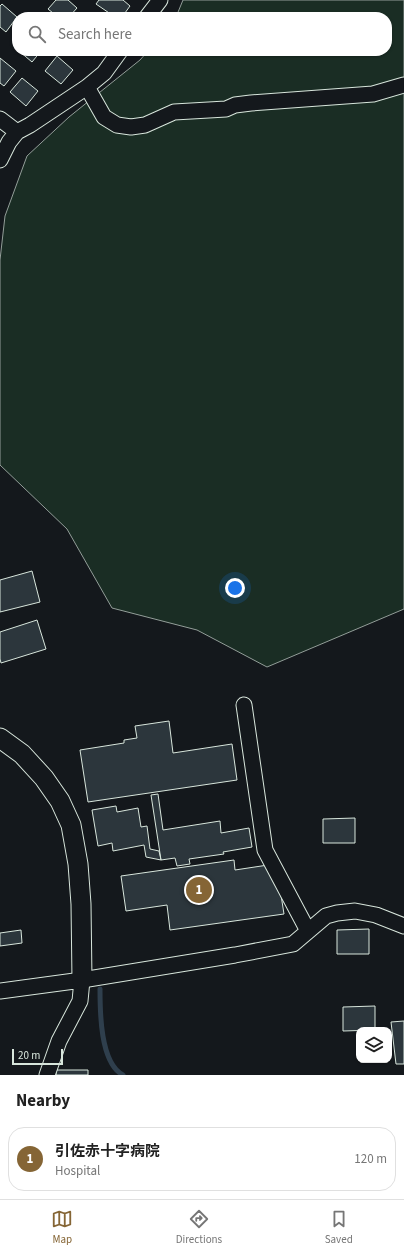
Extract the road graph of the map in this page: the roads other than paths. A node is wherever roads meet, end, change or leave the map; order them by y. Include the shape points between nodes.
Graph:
1 (160, 0) edge
2 (151, 12) edge
3 (116, 56) edge
4 (404, 85) edge
5 (87, 87) junction
6 (0, 119) edge
7 (16, 132) junction
8 (0, 160) edge
9 (244, 705) dead end
10 (0, 738) edge
11 (404, 926) edge
12 (308, 931) junction
13 (82, 980) junction
14 (0, 991) edge
15 (47, 1075) edge

1 - 2 street
3 - 5 street via 104,73
4 - 5 street via 373,94 251,103 226,109 174,112 145,125 131,127 117,125 104,117
5 - 7 street
6 - 7 street
7 - 8 street
9 - 12 street via 265,850
10 - 13 street via 22,754 44,778 60,801 71,826 78,864
11 - 12 street via 376,915 354,911 326,916
12 - 13 street via 294,944
13 - 14 street
13 - 15 street via 80,1001 59,1041

